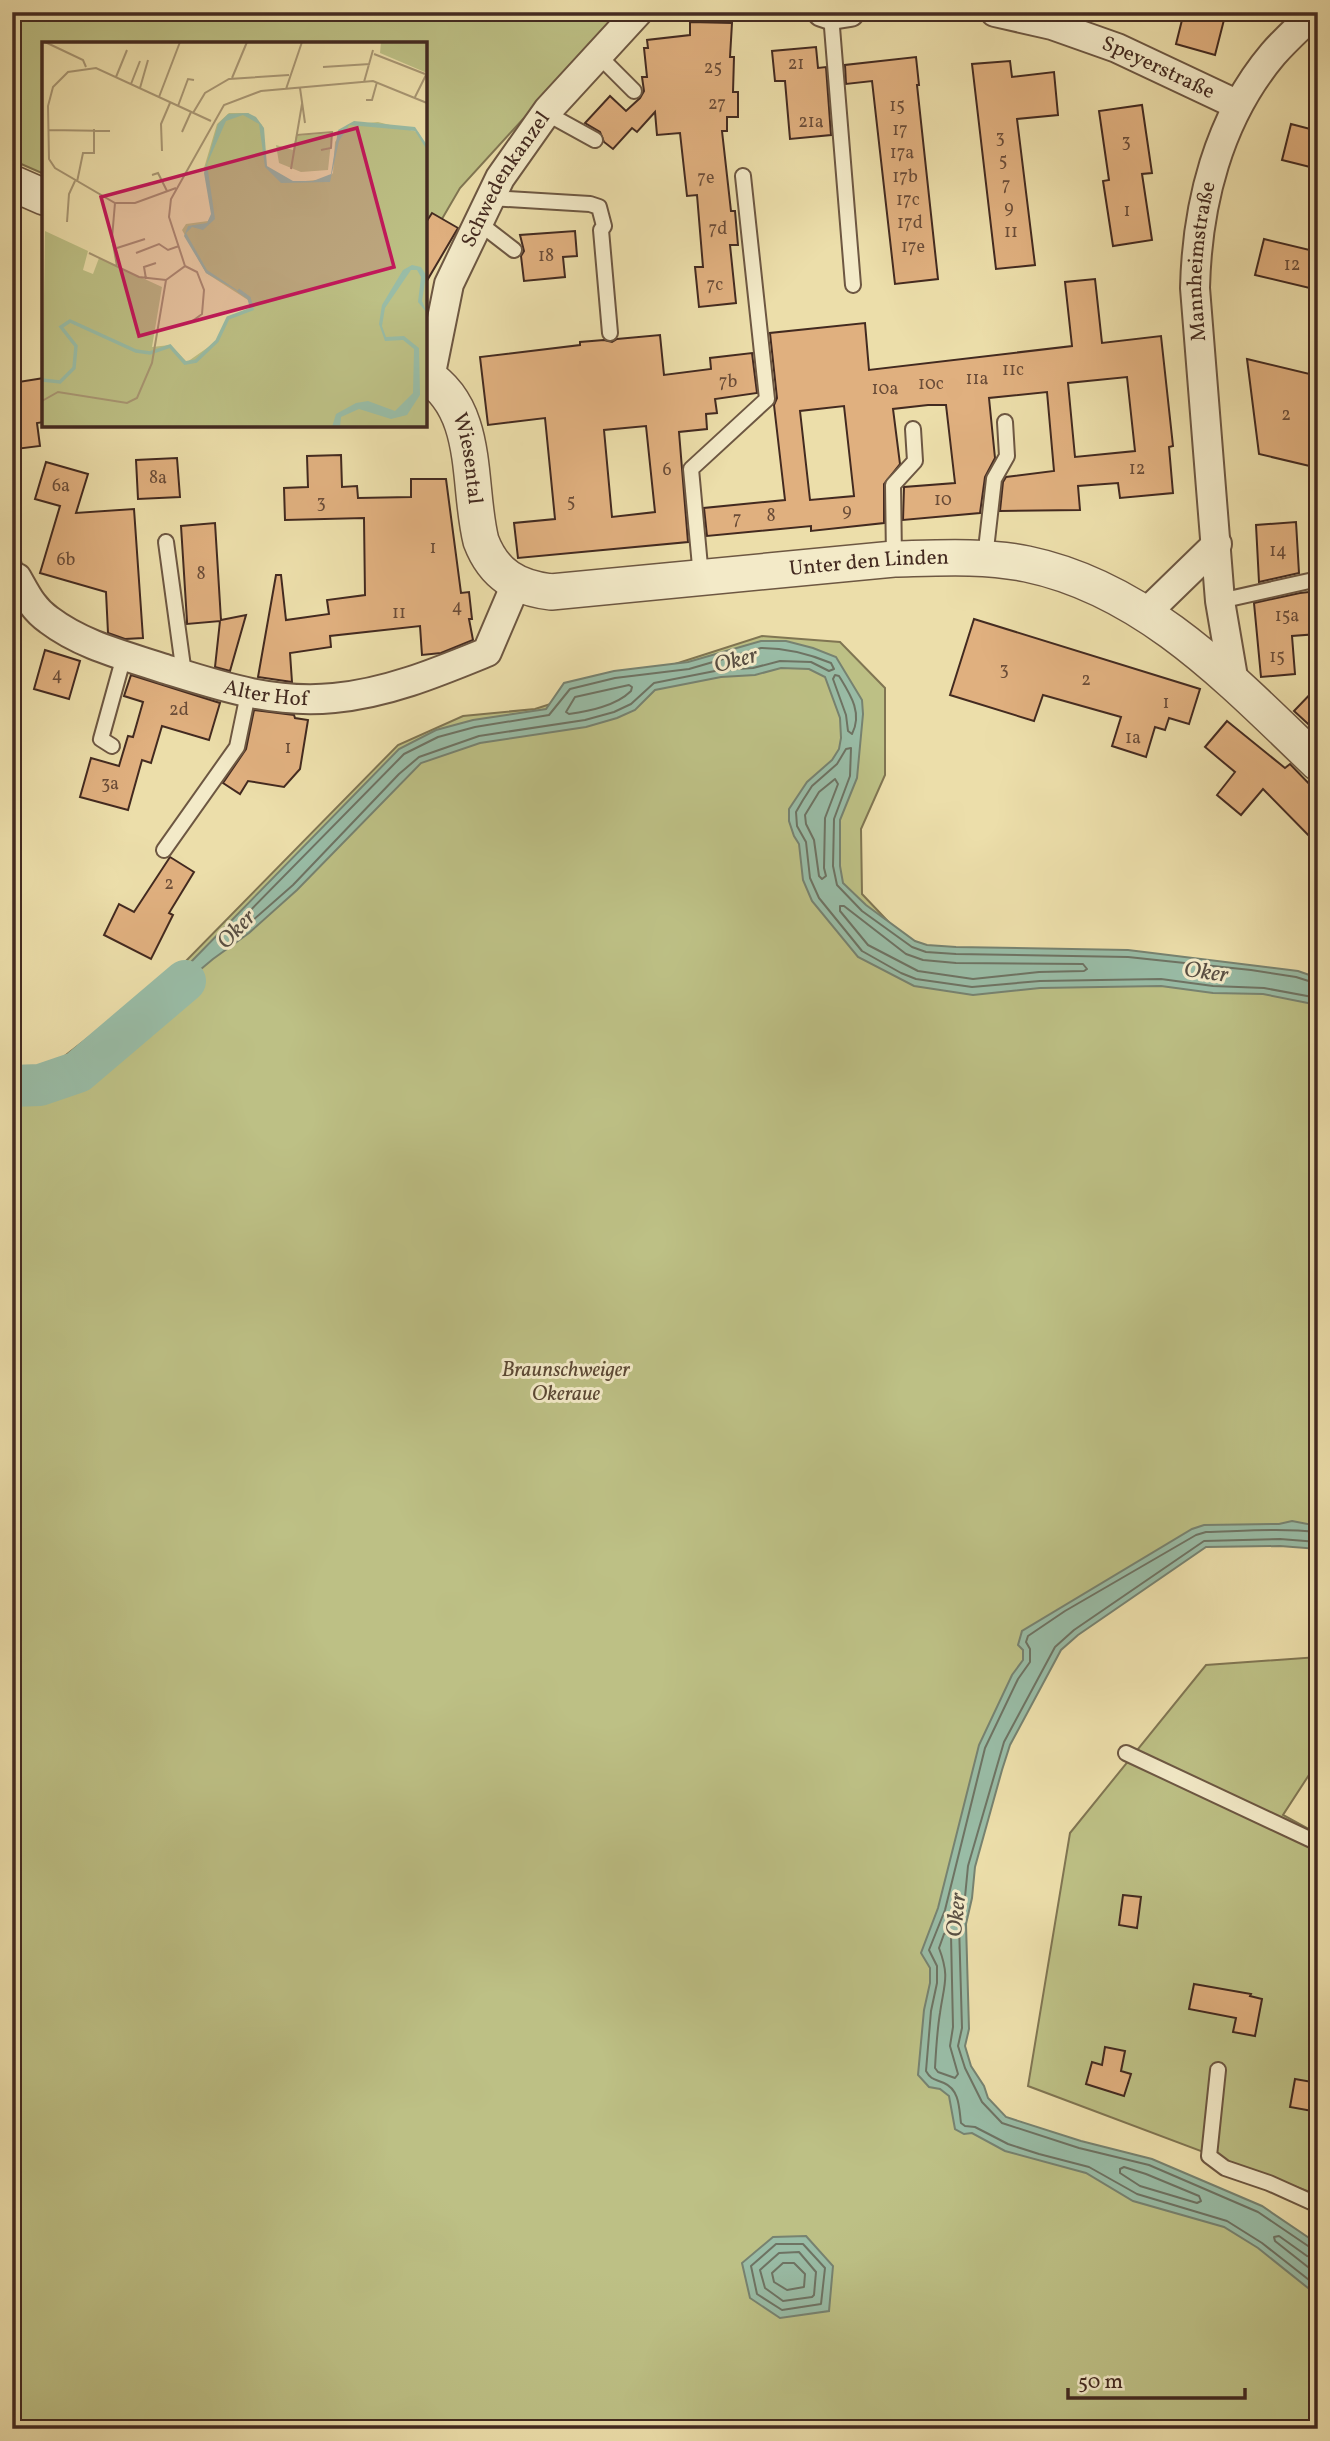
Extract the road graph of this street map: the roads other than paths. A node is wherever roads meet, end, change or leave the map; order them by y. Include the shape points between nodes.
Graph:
1 (639, 12) edge
2 (995, 12) edge
3 (1315, 12) edge
4 (834, 13) edge
5 (599, 55) junction
6 (635, 91) dead end
7 (1238, 105) junction
8 (546, 113) junction
9 (595, 140) dead end
10 (743, 176) dead end
11 (12, 183) edge
12 (42, 196) edge
13 (485, 210) junction
14 (514, 250) dead end
15 (853, 285) dead end
16 (610, 333) dead end
17 (428, 376) edge
18 (1005, 422) dead end
19 (913, 429) dead end
20 (166, 542) dead end
21 (1217, 544) junction
22 (486, 555) joint
23 (985, 558) junction
24 (894, 559) junction
25 (15, 568) edge
26 (701, 577) junction
27 (1318, 579) edge
28 (516, 584) junction
29 (1220, 601) junction
30 (1146, 612) junction
31 (124, 656) junction
32 (184, 674) junction
33 (1234, 683) junction
34 (248, 694) junction
35 (112, 746) dead end
36 (1318, 764) edge
37 (164, 850) dead end
38 (1126, 1753) dead end
39 (1318, 1843) edge
40 (1218, 2070) dead end
41 (1318, 2205) edge

1 - 5 street, Schwedenkanzel
2 - 7 street, Speyerstraße via 1117,47
3 - 7 street, Mannheimstraße via 1273,55
4 - 15 lane
5 - 6 lane
5 - 8 street, Schwedenkanzel
7 - 21 street, Mannheimstraße via 1213,164 1196,246 1195,288
8 - 9 lane
8 - 13 street, Schwedenkanzel via 500,178
10 - 26 lane via 767,399 691,469
11 - 12 street
13 - 14 lane
13 - 16 lane via 599,207
13 - 17 street, Schwedenkanzel via 449,284
17 - 22 street, Wiesental via 460,416 477,527
18 - 23 lane via 1007,456 994,479
19 - 24 lane via 915,461 893,485
20 - 32 lane
21 - 29 street, Mannheimstraße
21 - 30 street
22 - 28 street, Unter den Linden via 496,570
23 - 24 street, Unter den Linden
23 - 30 street, Unter den Linden via 1062,574
24 - 26 street, Unter den Linden
25 - 31 street, Alter Hof via 29,602 47,620
26 - 28 street, Unter den Linden via 551,592
27 - 29 lane
28 - 34 street, Alter Hof via 487,652 431,675 334,698
29 - 33 street, Mannheimstraße
30 - 33 street, Unter den Linden
31 - 32 street, Alter Hof
31 - 35 lane via 101,739
32 - 34 street, Alter Hof
33 - 36 street, Unter den Linden
34 - 37 lane via 237,747
38 - 39 lane
40 - 41 lane via 1209,2156 1225,2168

